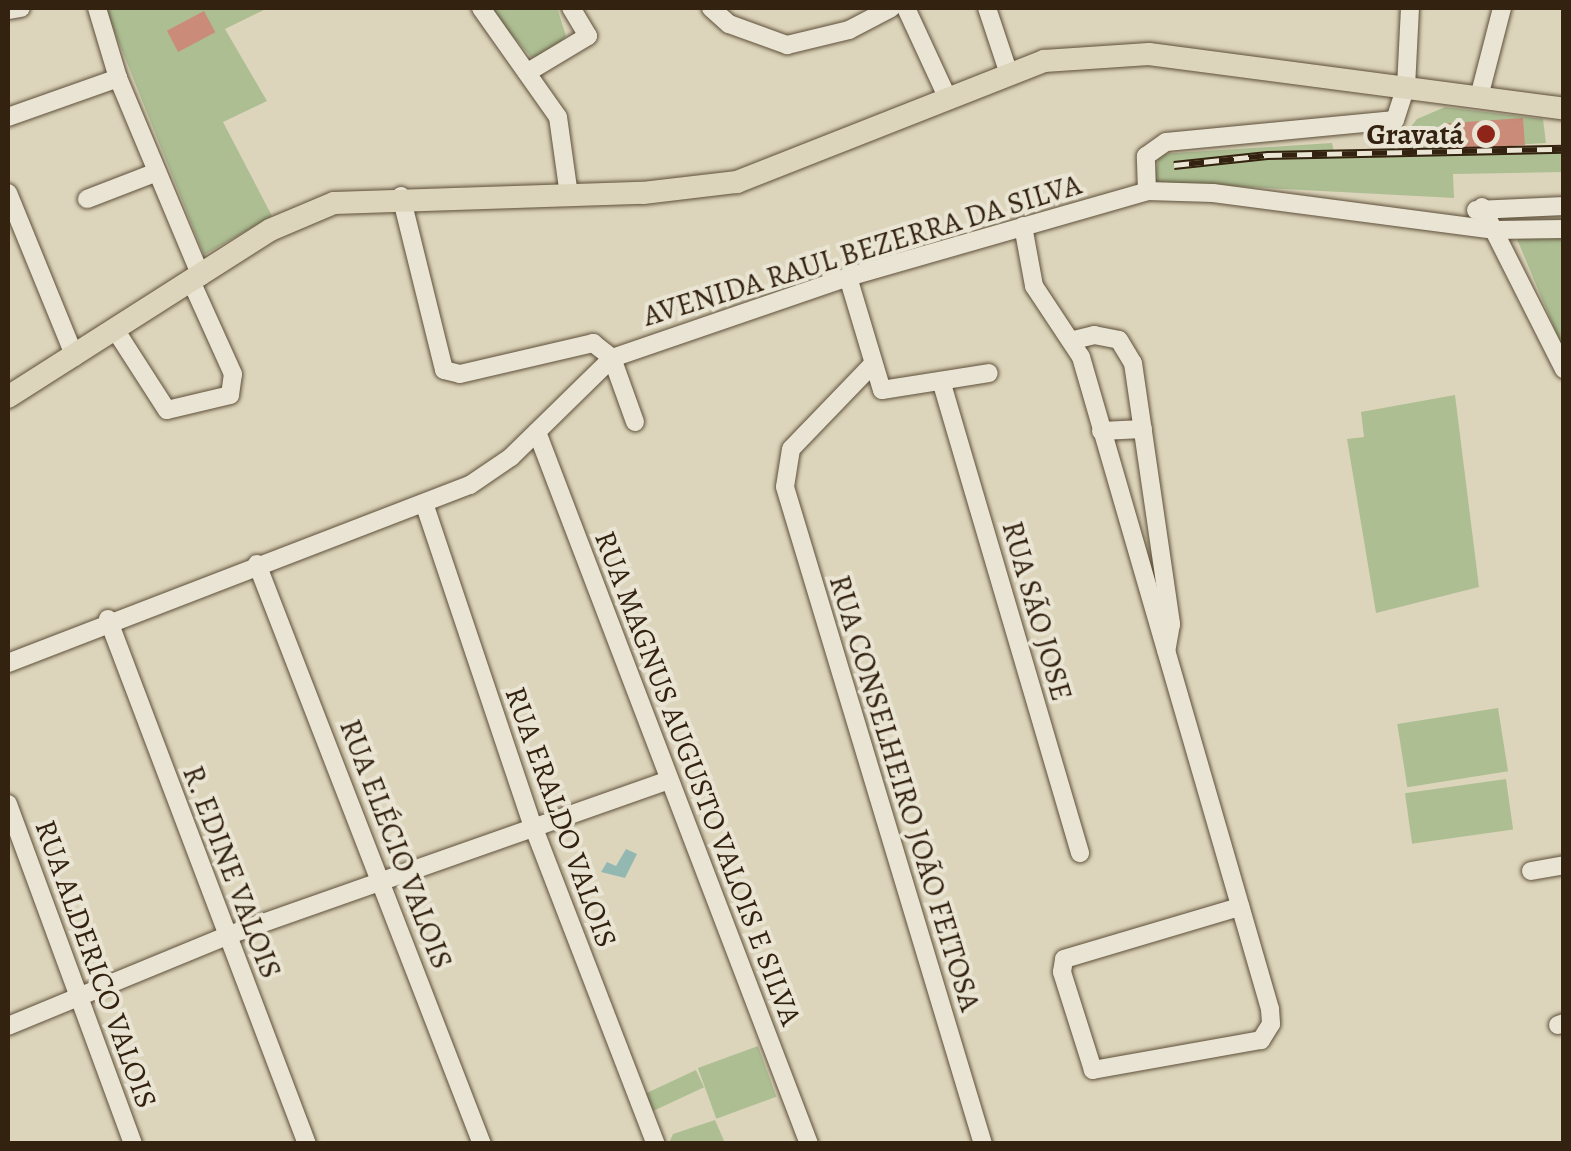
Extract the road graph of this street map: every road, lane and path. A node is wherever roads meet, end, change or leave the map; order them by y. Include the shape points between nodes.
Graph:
1 (21, 8) edge
2 (96, 8) edge
3 (481, 8) edge
4 (572, 8) edge
5 (712, 8) edge
6 (891, 8) edge
7 (906, 8) edge
8 (986, 8) edge
9 (1410, 8) edge
10 (1502, 8) edge
11 (8, 10) edge
12 (528, 72) junction
13 (1009, 74) junction
14 (118, 78) junction
15 (1406, 86) junction
16 (1479, 97) junction
17 (948, 99) junction
18 (1564, 109) edge
19 (8, 118) edge
20 (158, 172) junction
21 (1146, 191) junction
22 (8, 192) edge
23 (401, 196) junction
24 (569, 196) junction
25 (87, 199) dead end
26 (1564, 206) edge
27 (1482, 208) junction
28 (1453, 220) junction
29 (1023, 226) junction
30 (1564, 229) edge
31 (1494, 230) junction
32 (848, 277) junction
33 (196, 278) junction
34 (116, 331) junction
35 (1074, 340) junction
36 (75, 357) junction
37 (612, 358) junction
38 (871, 366) junction
39 (1564, 369) edge
40 (989, 373) dead end
41 (942, 384) junction
42 (8, 397) edge
43 (634, 422) dead end
44 (1143, 428) junction
45 (1101, 431) junction
46 (538, 432) junction
47 (426, 506) junction
48 (257, 564) junction
49 (108, 620) junction
50 (1165, 657) junction
51 (8, 662) edge
52 (668, 780) junction
53 (8, 804) edge
54 (533, 826) junction
55 (1080, 854) dead end
56 (1564, 865) edge
57 (1531, 870) dead end
58 (381, 878) junction
59 (1240, 906) junction
60 (226, 936) junction
61 (79, 998) junction
62 (8, 1026) edge
63 (133, 1144) edge
64 (307, 1144) edge
65 (482, 1144) edge
66 (656, 1144) edge
67 (809, 1144) edge
68 (982, 1144) edge

1 - 11 street
2 - 14 street
3 - 12 street
4 - 12 street via 588,36
5 - 6 street via 728,24 787,45 849,30
7 - 17 street
8 - 13 street
9 - 15 street
10 - 16 street
12 - 24 street via 562,129
13 - 15 main road via 1044,61 1149,54
13 - 17 main road
14 - 19 street
14 - 20 street
15 - 16 main road
15 - 21 street via 1402,112 1372,126 1152,147
16 - 18 main road
17 - 24 main road via 762,176
20 - 25 street
20 - 33 street
21 - 28 street, AVENIDA RAUL BEZERRA DA SILVA
21 - 29 street, AVENIDA RAUL BEZERRA DA SILVA
22 - 36 street
23 - 24 main road
23 - 33 main road via 320,208 270,230
23 - 37 street via 441,364 460,374 583,342
26 - 27 street, AVENIDA RAUL BEZERRA DA SILVA
27 - 28 street, AVENIDA RAUL BEZERRA DA SILVA
27 - 31 street
28 - 31 street, AVENIDA RAUL BEZERRA DA SILVA
29 - 32 street, AVENIDA RAUL BEZERRA DA SILVA
29 - 35 street via 1034,286
30 - 31 street, AVENIDA RAUL BEZERRA DA SILVA
31 - 39 street
32 - 37 street, AVENIDA RAUL BEZERRA DA SILVA
32 - 38 street
33 - 34 main road
33 - 34 street via 233,374 230,395 167,410
34 - 36 main road
35 - 44 street via 1119,340 1134,364
35 - 45 street
36 - 42 main road
37 - 43 street
37 - 46 street, AVENIDA RAUL BEZERRA DA SILVA
38 - 41 street via 890,393
38 - 68 street, RUA CONSELHEIRO JOÃO FEITOSA via 786,457 785,487
40 - 41 street
41 - 55 street, RUA SÃO JOSE
44 - 45 street
44 - 50 street via 1171,624
45 - 50 street
46 - 47 street, AVENIDA RAUL BEZERRA DA SILVA via 470,486
46 - 52 street, RUA MAGNUS AUGUSTO VALOIS E SILVA
47 - 48 street, AVENIDA RAUL BEZERRA DA SILVA
47 - 54 street, RUA ERALDO VALOIS
48 - 49 street, AVENIDA RAUL BEZERRA DA SILVA
48 - 58 street, RUA ELÉCIO VALOIS
49 - 51 street, AVENIDA RAUL BEZERRA DA SILVA
49 - 60 street, R. EDINE VALOIS
50 - 59 street
52 - 54 street
52 - 67 street, RUA MAGNUS AUGUSTO VALOIS E SILVA
53 - 61 street, RUA ALDERICO VALOIS
54 - 58 street
54 - 66 street, RUA ERALDO VALOIS
56 - 57 street
58 - 60 street
58 - 65 street, RUA ELÉCIO VALOIS
59 - 59 street via 1270,1009 1267,1034 1093,1070 1062,972 1064,959
60 - 61 street
60 - 64 street, R. EDINE VALOIS
61 - 62 street
61 - 63 street, RUA ALDERICO VALOIS

